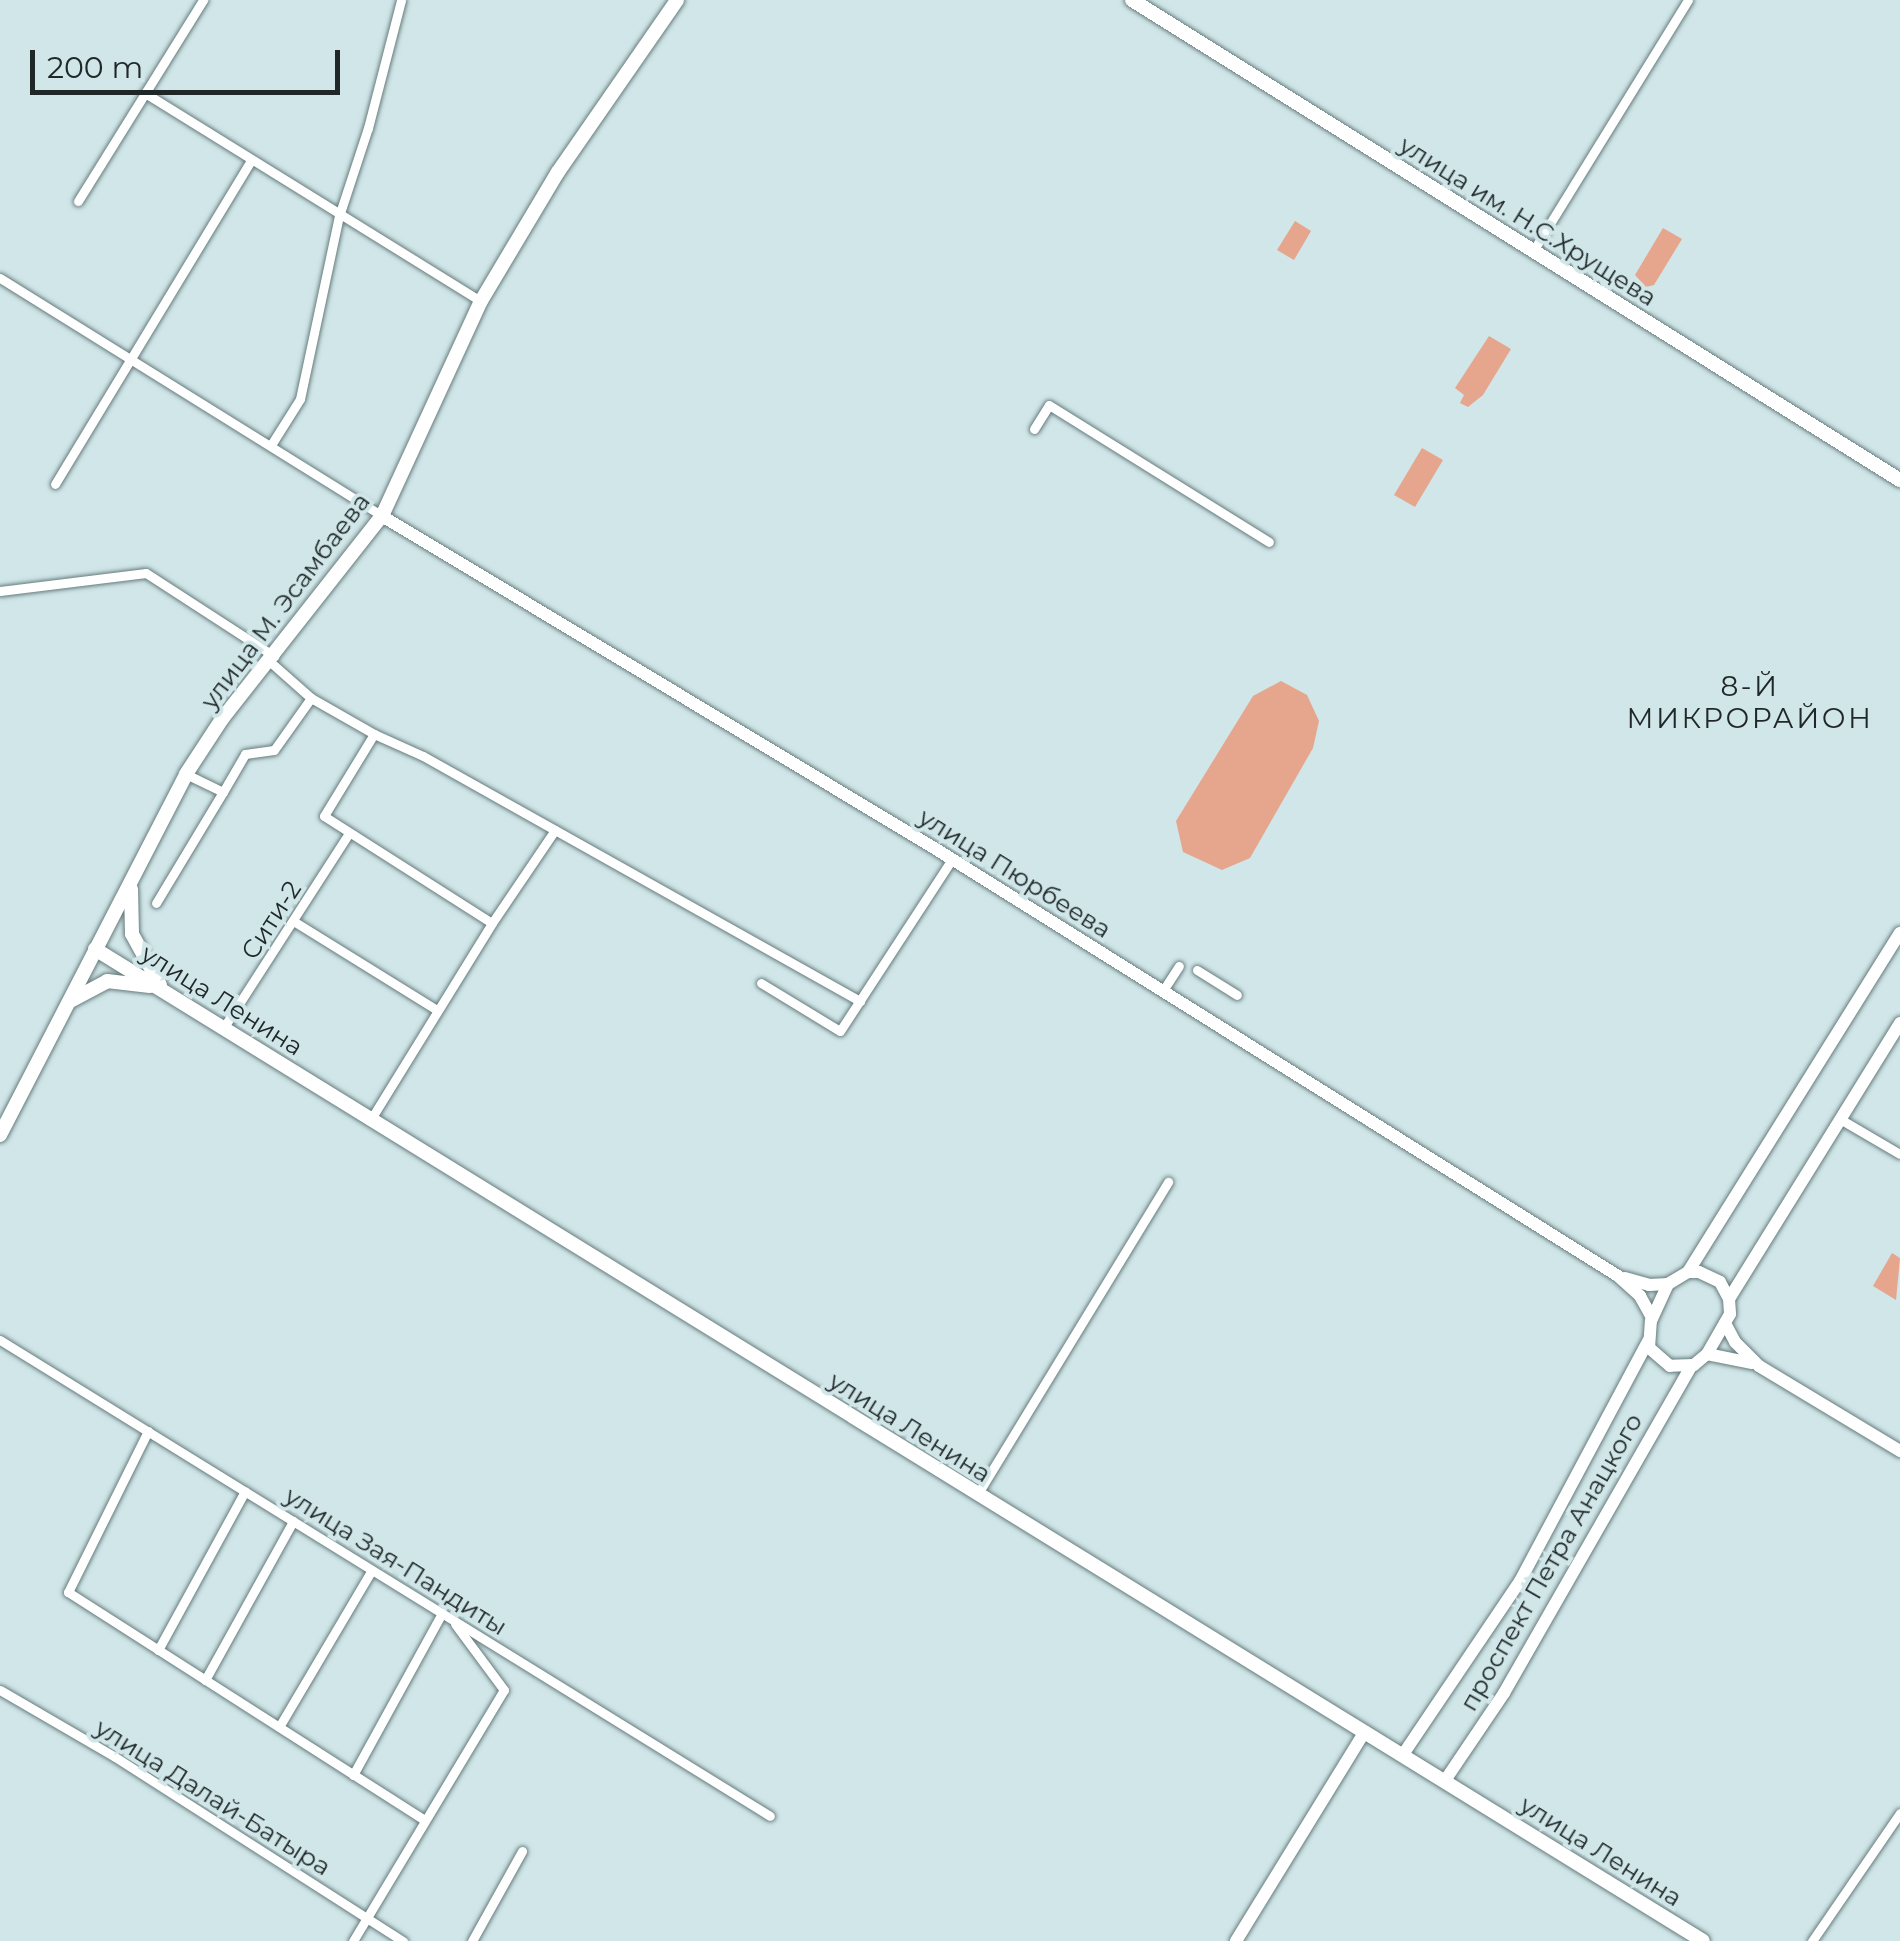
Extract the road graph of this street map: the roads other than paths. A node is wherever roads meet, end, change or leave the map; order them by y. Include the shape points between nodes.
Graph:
1 (202, 0) edge
2 (401, 0) edge
3 (677, 0) edge
4 (1132, 0) edge
5 (1688, 0) edge
6 (145, 93) junction
7 (251, 160) junction
8 (78, 201) dead end
9 (338, 216) junction
10 (1534, 251) junction
11 (0, 278) edge
12 (481, 301) junction
13 (130, 359) junction
14 (1034, 429) dead end
15 (271, 445) junction
16 (1900, 480) edge
17 (55, 484) dead end
18 (382, 516) junction
19 (1269, 542) dead end
20 (0, 591) edge
21 (272, 659) junction
22 (311, 698) junction
23 (374, 734) junction
24 (186, 774) junction
25 (223, 792) junction
26 (555, 830) junction
27 (349, 833) junction
28 (952, 859) junction
29 (132, 878) junction
30 (156, 903) dead end
31 (295, 922) junction
32 (492, 923) junction
33 (1900, 933) edge
34 (95, 949) junction
35 (1178, 966) dead end
36 (1197, 970) dead end
37 (761, 983) dead end
38 (164, 990) junction
39 (1162, 992) junction
40 (1238, 996) dead end
41 (860, 1001) junction
42 (67, 1003) junction
43 (437, 1010) junction
44 (1900, 1024) edge
45 (224, 1027) junction
46 (371, 1119) junction
47 (1840, 1119) junction
48 (0, 1135) edge
49 (1900, 1154) edge
50 (1168, 1182) dead end
51 (1688, 1272) junction
52 (1618, 1276) junction
53 (1668, 1284) junction
54 (1729, 1299) junction
55 (1652, 1318) junction
56 (1725, 1323) junction
57 (0, 1340) edge
58 (1648, 1341) junction
59 (1708, 1354) junction
60 (1692, 1365) junction
61 (1759, 1366) junction
62 (148, 1431) junction
63 (1900, 1450) edge
64 (245, 1491) junction
65 (978, 1495) junction
66 (293, 1521) junction
67 (372, 1570) junction
68 (446, 1615) junction
69 (158, 1650) junction
70 (205, 1680) junction
71 (0, 1690) edge
72 (278, 1727) junction
73 (1366, 1730) junction
74 (1404, 1754) junction
75 (352, 1775) junction
76 (1446, 1779) junction
77 (1900, 1813) edge
78 (770, 1816) dead end
79 (424, 1820) junction
80 (522, 1851) dead end
81 (367, 1918) junction
82 (353, 1941) edge
83 (404, 1941) edge
84 (472, 1941) edge
85 (1236, 1941) edge
86 (1703, 1941) edge
87 (1812, 1941) edge

1 - 6 street
2 - 9 street
3 - 12 main road, улица М. Эсамбаева via 558,172
4 - 10 main road, улица им. Н.С.Хрущева
5 - 10 street
6 - 7 street
6 - 8 street
7 - 9 street
7 - 13 street
9 - 12 street
9 - 15 street via 300,398
10 - 16 main road, улица им. Н.С.Хрущева
11 - 13 street
12 - 18 main road, улица М. Эсамбаева
13 - 15 street
13 - 17 street
14 - 19 street via 1049,405
15 - 18 street
18 - 21 main road, улица М. Эсамбаева
18 - 28 main road, улица Пюрбеева
20 - 21 street via 146,573
21 - 22 street
21 - 24 main road, улица М. Эсамбаева
22 - 23 street
22 - 25 street via 274,750 245,754
23 - 26 street
23 - 27 street via 324,816
24 - 25 street
24 - 29 main road, улица М. Эсамбаева
25 - 30 street
26 - 32 street
26 - 41 street
27 - 31 street, Сити-2
27 - 32 street
28 - 39 main road, улица Пюрбеева
28 - 41 street
29 - 34 main road, улица М. Эсамбаева
29 - 38 main road via 132,934
31 - 43 street
31 - 45 street, Сити-2
32 - 43 street
33 - 51 main road
34 - 38 main road, улица Ленина
34 - 42 main road, улица М. Эсамбаева
35 - 39 street
36 - 40 street
37 - 41 street via 840,1031
38 - 42 main road via 106,981
38 - 45 main road, улица Ленина
39 - 52 main road, улица Пюрбеева
42 - 48 main road, улица М. Эсамбаева
43 - 46 street
44 - 47 main road
45 - 46 main road, улица Ленина
46 - 65 main road, улица Ленина
47 - 49 street
47 - 54 main road
50 - 65 street
51 - 53 main road
51 - 54 main road via 1710,1275
52 - 53 main road
52 - 55 main road
53 - 55 main road
54 - 56 main road
55 - 58 main road
56 - 59 main road
56 - 61 main road
57 - 62 street, улица Зая-Пандиты
58 - 60 main road via 1660,1361
58 - 74 main road, проспект Петра Анацкого via 1520,1581
59 - 60 main road
59 - 61 main road
60 - 76 main road, проспект Петра Анацкого via 1504,1693
61 - 63 main road
62 - 64 street, улица Зая-Пандиты
62 - 69 street via 68,1592
64 - 66 street, улица Зая-Пандиты
64 - 69 street
65 - 73 main road, улица Ленина
66 - 67 street, улица Зая-Пандиты
66 - 70 street
67 - 68 street, улица Зая-Пандиты
67 - 72 street
68 - 75 street
68 - 78 street, улица Зая-Пандиты
68 - 79 street via 504,1690
69 - 70 street
70 - 72 street
71 - 81 street, улица Далай-Батыра
72 - 75 street
73 - 74 main road, улица Ленина
73 - 85 main road
74 - 76 main road, улица Ленина
75 - 79 street
76 - 86 main road, улица Ленина
77 - 87 street
79 - 81 street
80 - 84 street
81 - 82 street
81 - 83 street, улица Далай-Батыра

